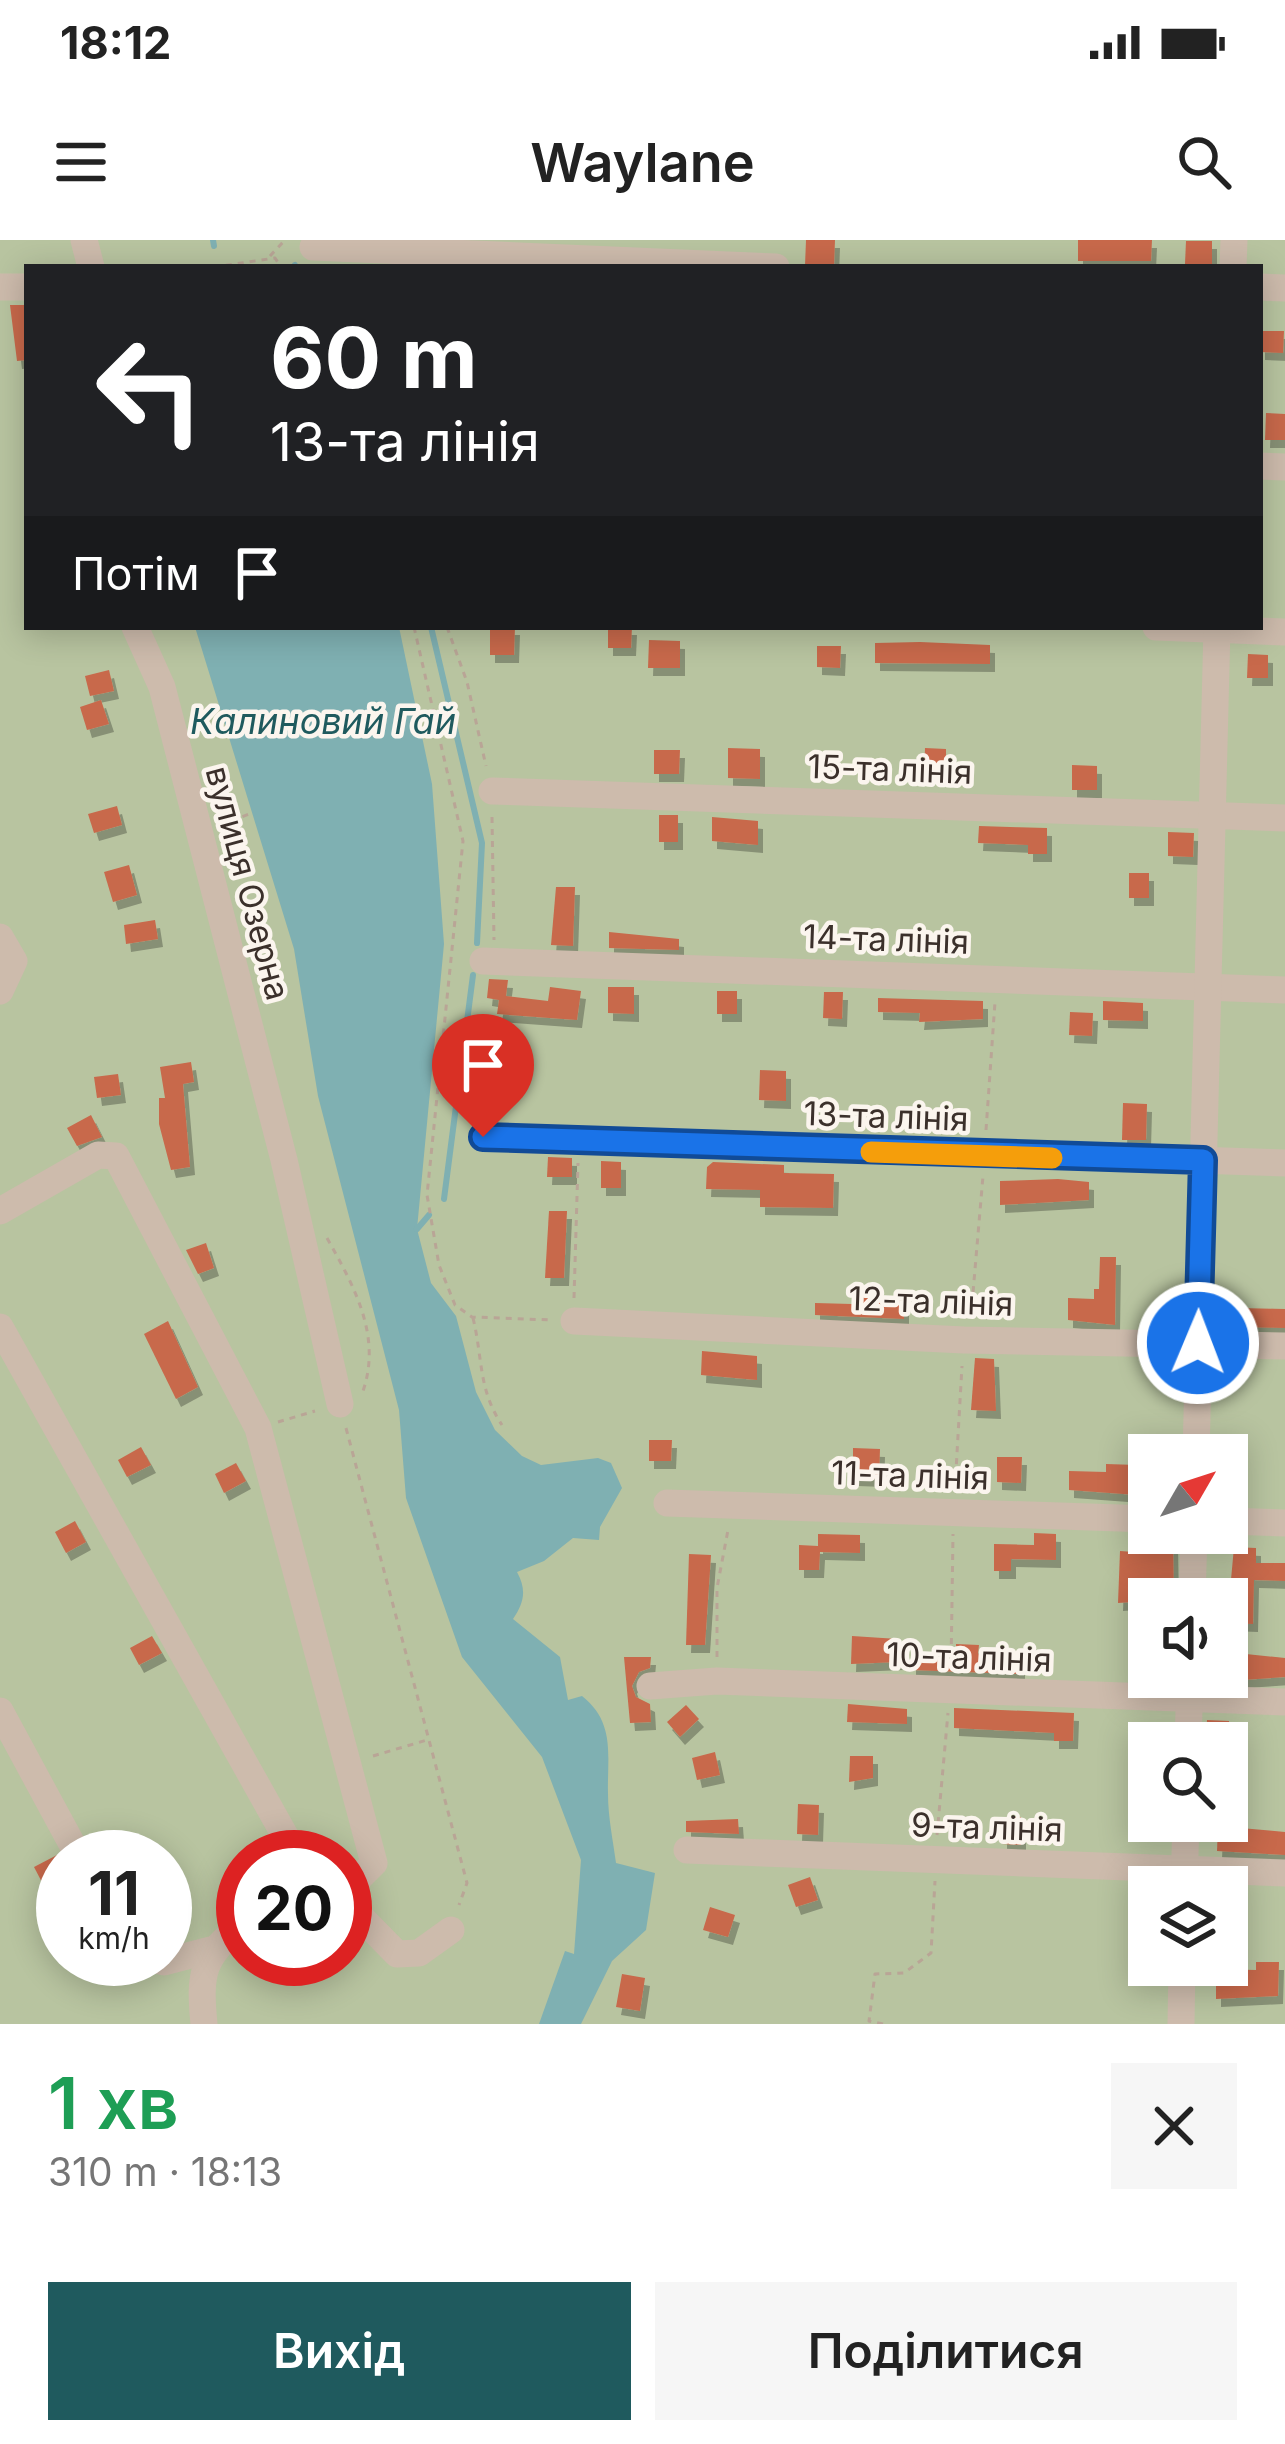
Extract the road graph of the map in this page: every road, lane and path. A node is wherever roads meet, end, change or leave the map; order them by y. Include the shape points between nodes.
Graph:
1 (285, 240) edge
2 (313, 247) dead end
3 (269, 258) junction
4 (232, 264) edge
5 (277, 264) edge
6 (707, 264) edge
7 (135, 630) edge
8 (415, 630) edge
9 (1217, 630) edge
10 (1251, 630) edge
11 (1285, 632) edge
12 (492, 791) dead end
13 (252, 813) dead end
14 (1212, 816) junction
15 (1285, 818) edge
16 (195, 830) junction
17 (0, 937) edge
18 (483, 961) dead end
19 (1208, 986) junction
20 (1285, 990) edge
21 (0, 991) edge
22 (483, 1137) dead end
23 (579, 1141) junction
24 (1203, 1160) junction
25 (1285, 1163) edge
26 (0, 1211) edge
27 (326, 1236) dead end
28 (472, 1317) junction
29 (574, 1322) junction
30 (0, 1327) edge
31 (1198, 1343) junction
32 (1285, 1346) edge
33 (340, 1404) junction
34 (502, 1425) dead end
35 (257, 1428) junction
36 (1196, 1434) edge
37 (668, 1503) dead end
38 (730, 1504) junction
39 (1128, 1518) edge
40 (1248, 1521) edge
41 (1285, 1522) edge
42 (718, 1681) junction
43 (650, 1686) dead end
44 (1128, 1688) edge
45 (1248, 1697) edge
46 (1285, 1702) edge
47 (0, 1712) edge
48 (429, 1739) junction
49 (346, 1764) junction
50 (64, 1830) edge
51 (282, 1830) edge
52 (365, 1830) edge
53 (687, 1850) dead end
54 (1285, 1873) edge
55 (1248, 1875) edge
56 (1128, 1876) edge
57 (372, 1926) edge
58 (451, 1930) joint
59 (216, 1945) edge
60 (210, 1950) junction
61 (192, 1955) edge
62 (1182, 1986) edge
63 (204, 2024) edge
64 (1181, 2024) edge

1 - 3 path
2 - 6 lane
3 - 4 path
3 - 5 path
7 - 16 lane, вулиця Озерна via 162,687
8 - 28 path via 463,842 427,1195 439,1265 455,1305
9 - 14 lane
10 - 11 lane
12 - 14 lane, 15-та лінія
13 - 16 path
14 - 15 lane, 15-та лінія
14 - 19 lane
16 - 33 lane, вулиця Озерна
17 - 21 lane via 14,961
18 - 19 lane, 14-та лінія
19 - 20 lane, 14-та лінія
19 - 24 lane
22 - 23 lane, 13-та лінія
23 - 24 lane, 13-та лінія
23 - 29 path
24 - 25 lane, 13-та лінія
24 - 31 lane
26 - 35 lane via 98,1155 116,1156
27 - 33 path via 358,1293 373,1355 364,1390
28 - 29 path
28 - 34 path via 479,1383
29 - 31 lane, 12-та лінія
30 - 51 lane
31 - 32 lane, 12-та лінія
31 - 36 lane
33 - 35 path
33 - 48 path
35 - 49 lane
37 - 38 lane, 11-та лінія
38 - 39 lane, 11-та лінія
38 - 42 path via 717,1588
40 - 41 lane
42 - 43 lane, 10-та лінія
42 - 44 lane, 10-та лінія
45 - 46 lane, 10-та лінія
47 - 50 lane
48 - 49 path
48 - 58 path via 467,1883
49 - 52 lane
53 - 56 lane, 9-та лінія
54 - 55 lane, 9-та лінія
57 - 58 lane via 397,1954 419,1952
59 - 60 lane
60 - 61 lane
60 - 63 lane
62 - 64 lane

